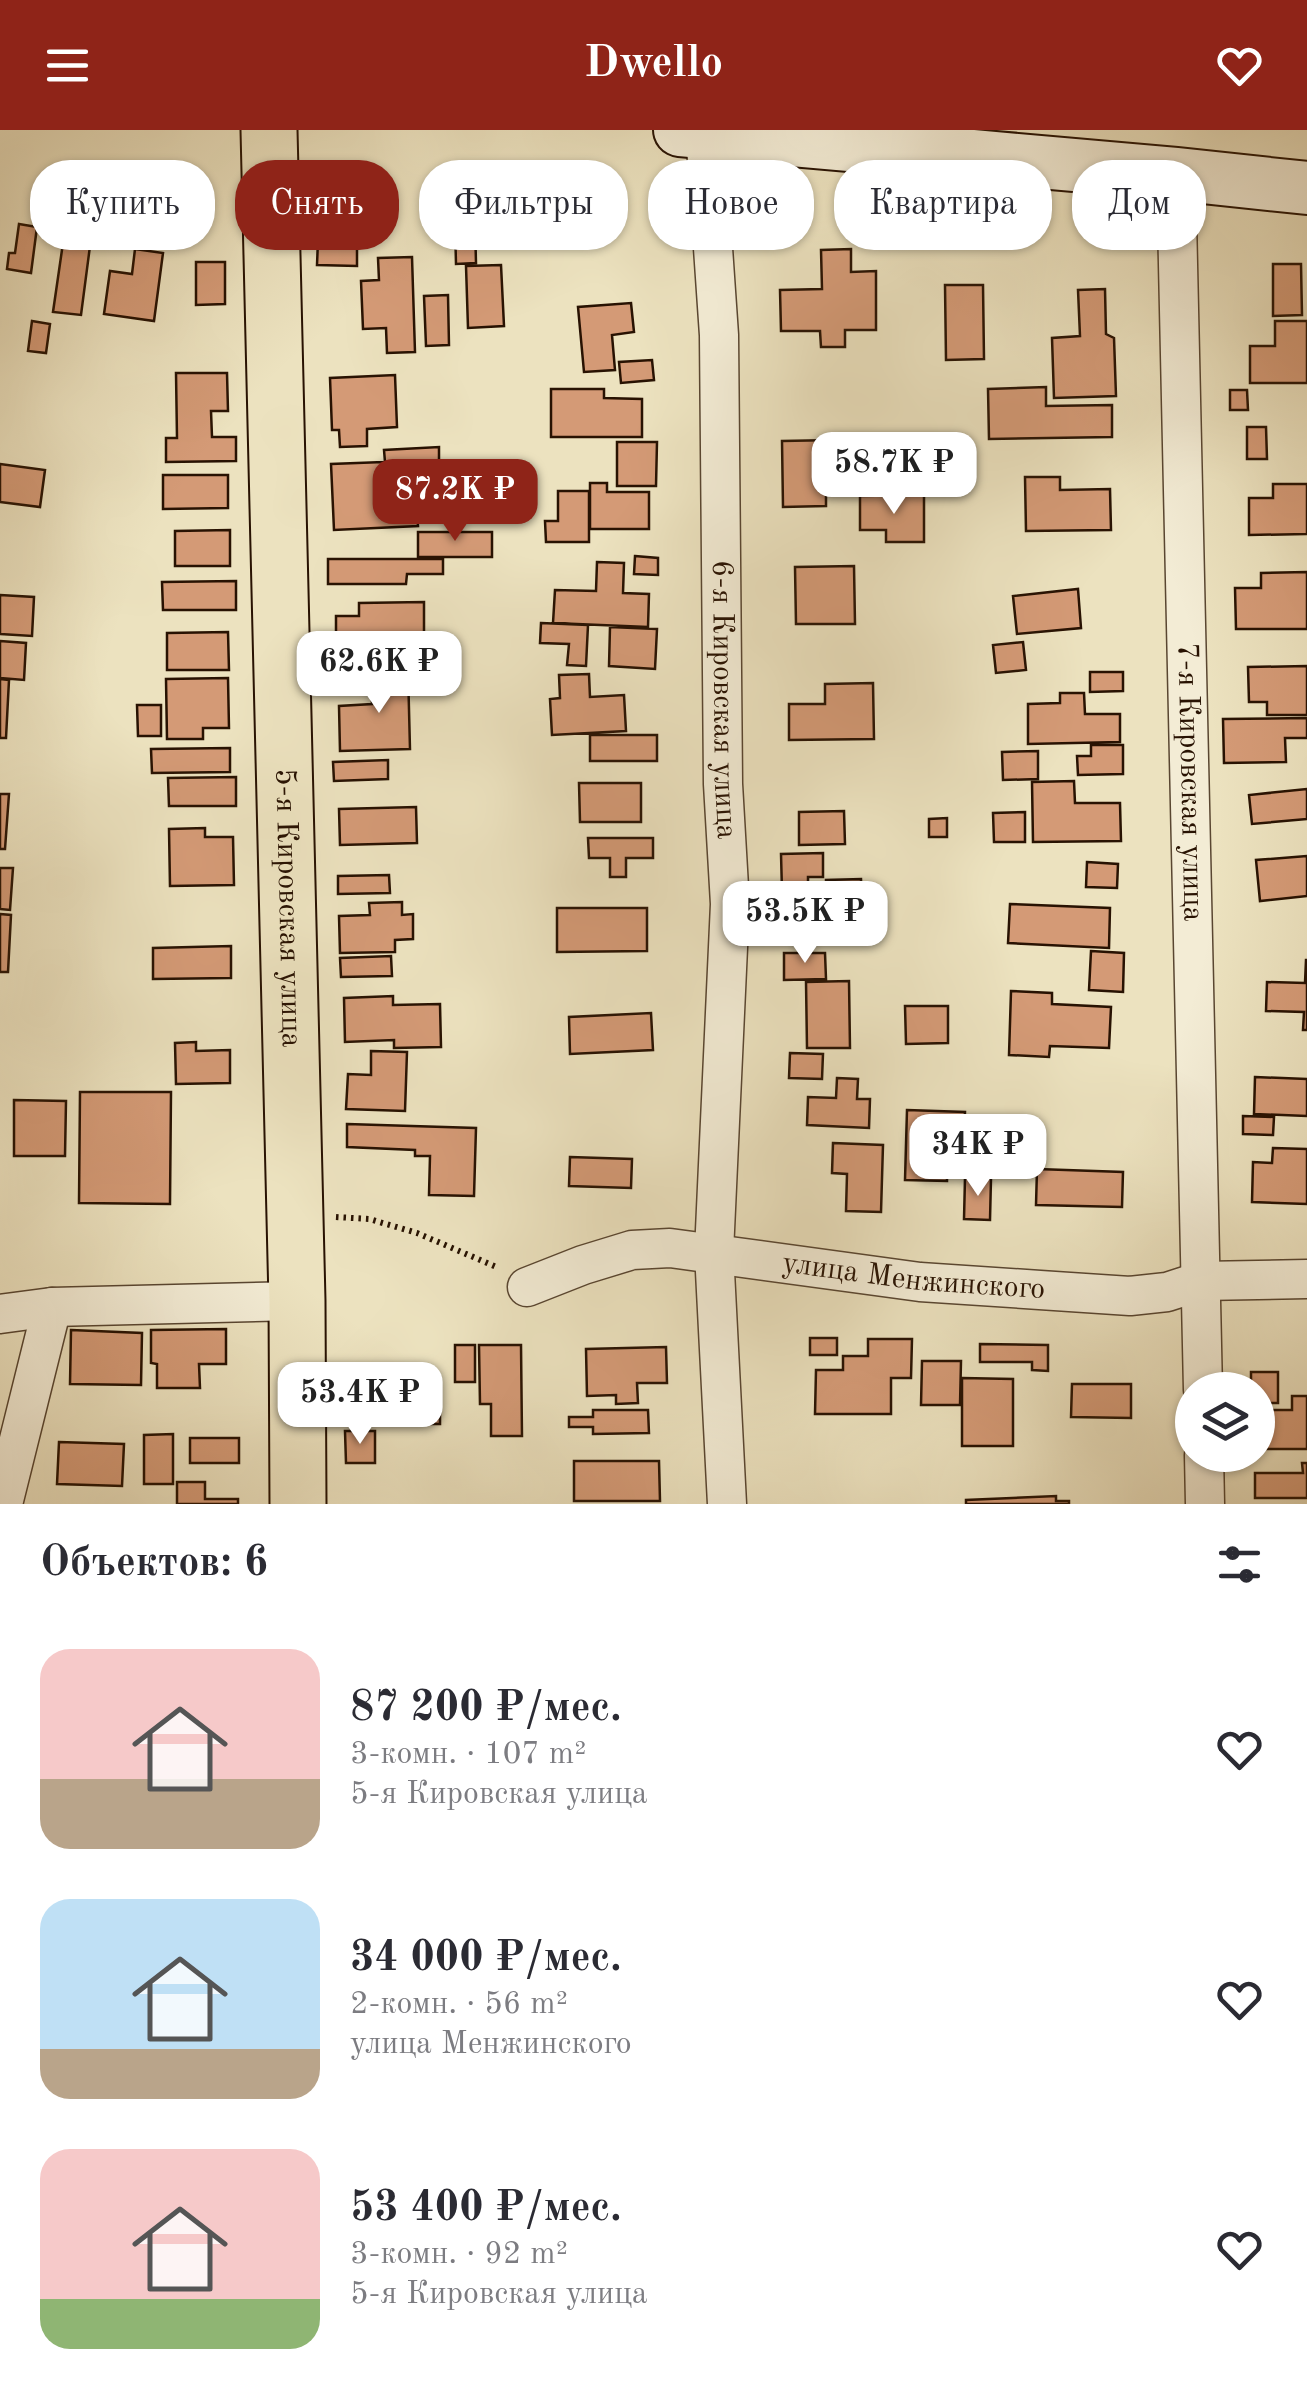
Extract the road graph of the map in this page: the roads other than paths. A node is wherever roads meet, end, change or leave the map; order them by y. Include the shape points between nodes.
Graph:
1 (269, 130) edge
2 (693, 131) edge
3 (1072, 165) edge
4 (1206, 177) edge
5 (1307, 188) edge
6 (1178, 250) edge
7 (714, 1252) junction
8 (1307, 1279) edge
9 (1201, 1281) junction
10 (527, 1287) road end
11 (297, 1301) junction
12 (52, 1307) junction
13 (0, 1314) edge
14 (1203, 1372) edge
15 (1204, 1472) edge
16 (3, 1504) edge
17 (298, 1504) edge
18 (727, 1504) edge
19 (1204, 1504) edge

1 - 11 main road, 5-я Кировская улица
2 - 3 street
2 - 7 street, 6-я Кировская улица via 719,335 730,904
4 - 5 street
6 - 9 street, 7-я Кировская улица
7 - 9 street, улица Менжинского via 920,1282 1130,1296
7 - 10 street, улица Менжинского via 632,1250
7 - 18 street, 6-я Кировская улица
8 - 9 street, улица Менжинского
9 - 14 street, 7-я Кировская улица
11 - 12 street
11 - 17 main road, 5-я Кировская улица
12 - 13 street
12 - 16 street
15 - 19 street

